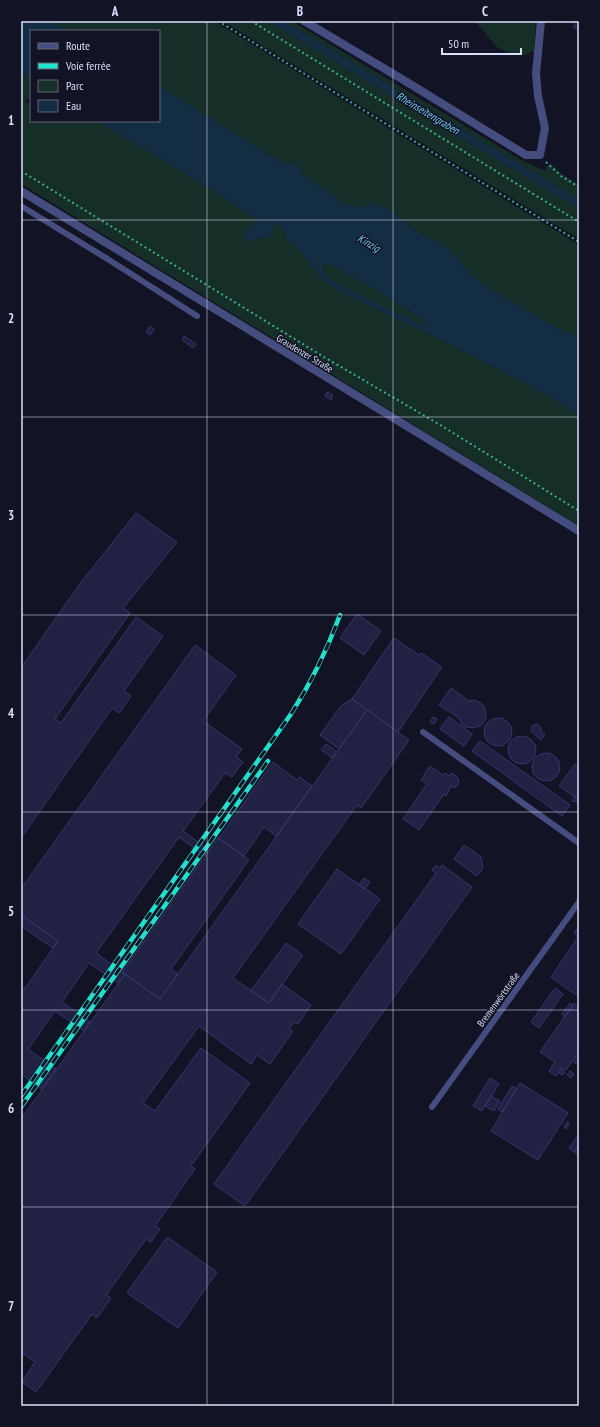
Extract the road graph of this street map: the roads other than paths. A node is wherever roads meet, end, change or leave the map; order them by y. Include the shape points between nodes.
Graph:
1 (304, 21) edge
2 (541, 21) edge
3 (21, 191) edge
4 (21, 206) edge
5 (197, 316) dead end
6 (579, 531) edge
7 (423, 732) dead end
8 (579, 843) edge
9 (579, 902) edge
10 (432, 1107) dead end

1 - 2 street via 526,155 540,155 545,128 536,73
3 - 6 street, Graudenzer Straße
4 - 5 lane
7 - 8 lane
9 - 10 lane, Bremenwörtstraße

